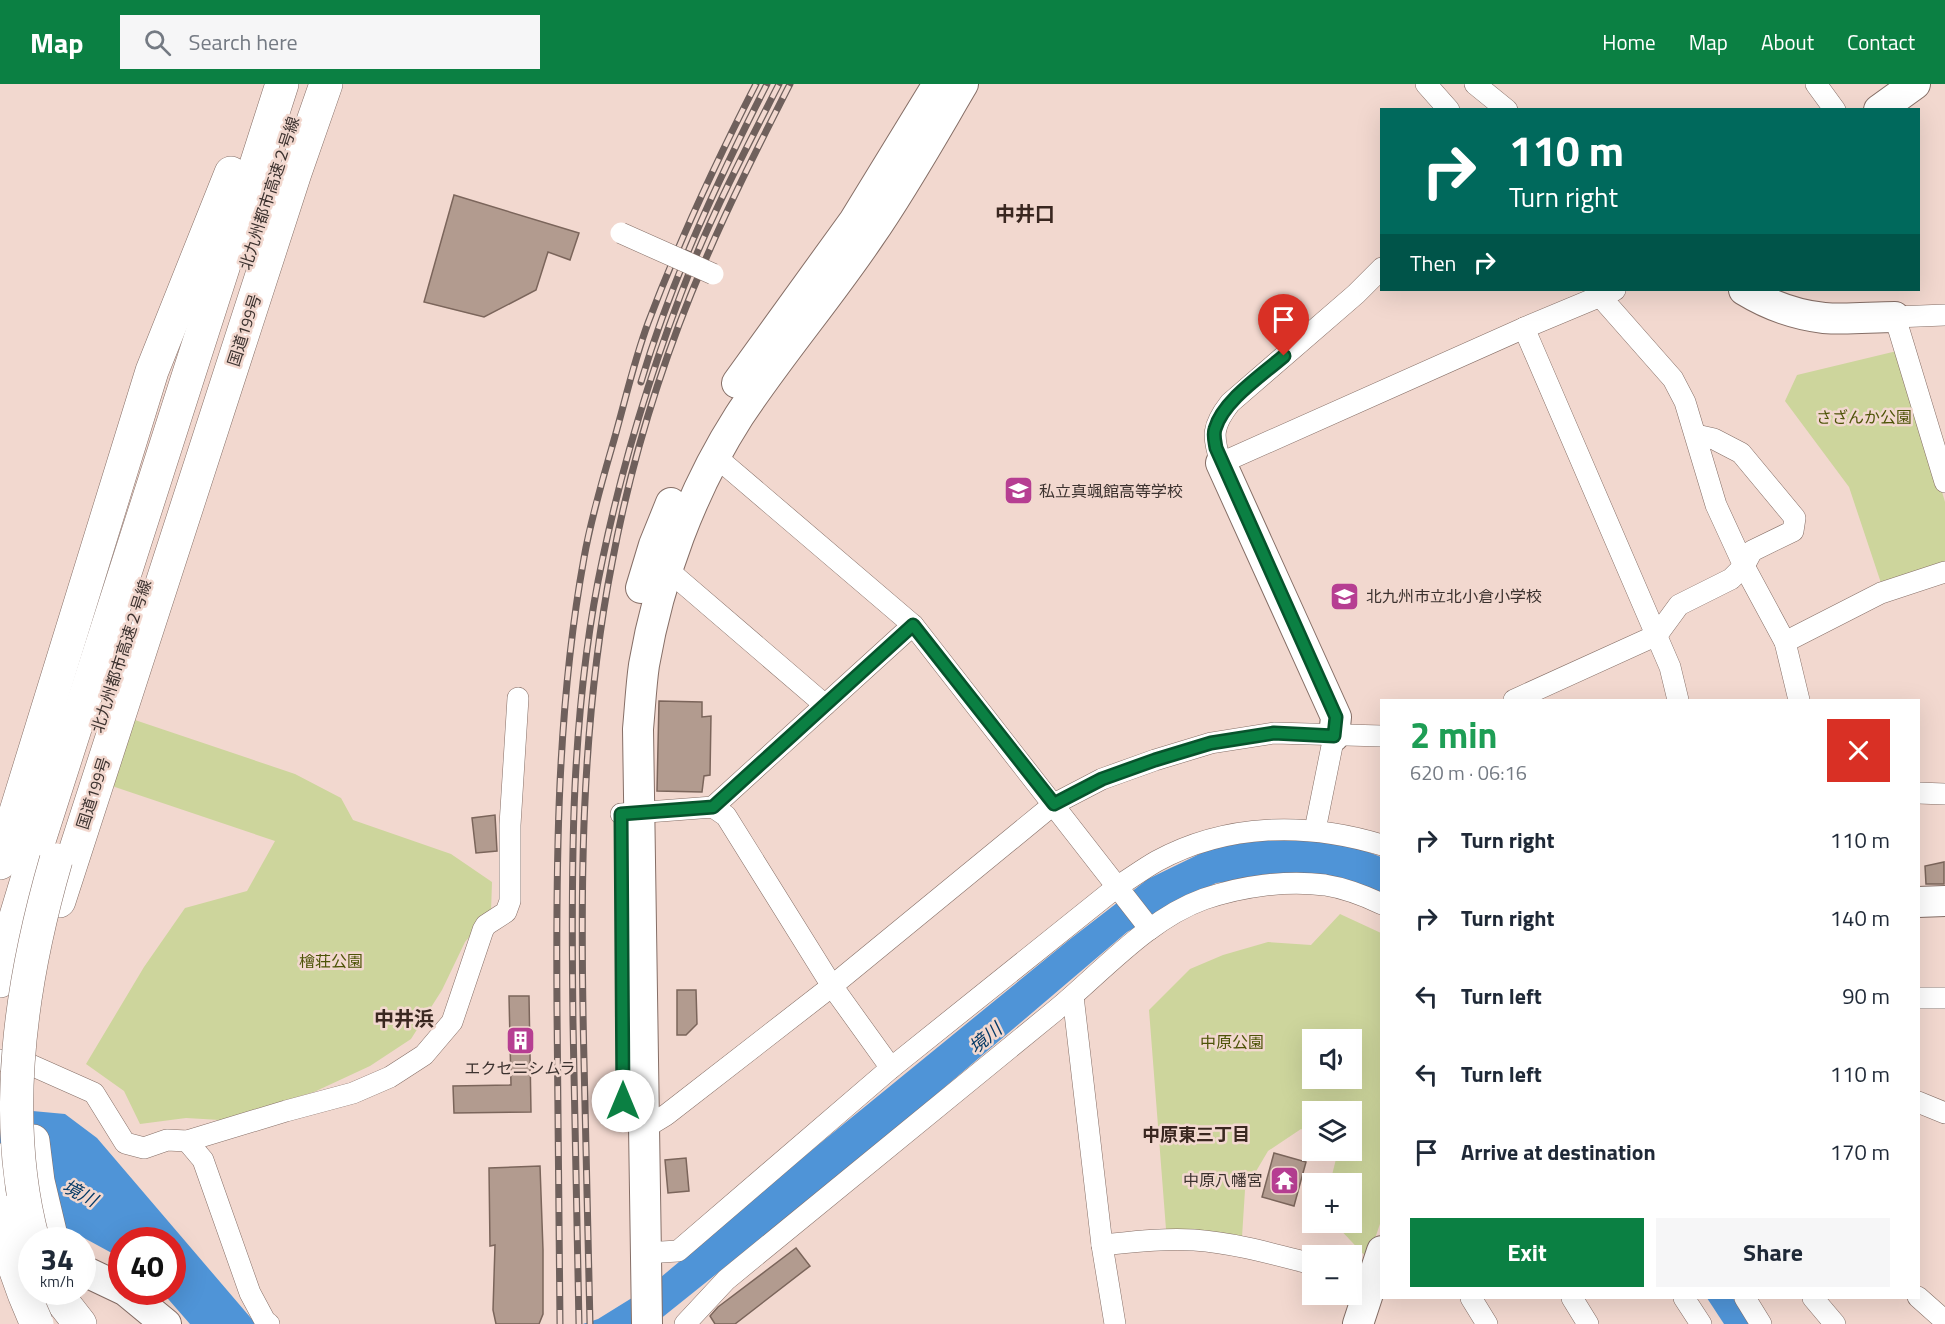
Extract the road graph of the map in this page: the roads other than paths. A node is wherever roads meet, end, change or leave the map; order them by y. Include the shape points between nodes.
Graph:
1 (262, 84) edge
2 (282, 84) edge
3 (306, 84) edge
4 (326, 84) edge
5 (938, 84) edge
6 (963, 84) edge
7 (1426, 84) edge
8 (1474, 84) edge
9 (1816, 84) edge
10 (1915, 84) edge
11 (1447, 108) edge
12 (1504, 108) edge
13 (1833, 108) edge
14 (1882, 108) edge
15 (240, 151) junction
16 (621, 233) dead end
17 (1380, 270) edge
18 (712, 274) dead end
19 (1604, 291) edge
20 (1746, 291) edge
21 (1945, 315) edge
22 (1895, 317) junction
23 (1524, 328) junction
24 (1696, 435) junction
25 (715, 456) junction
26 (1221, 463) junction
27 (1945, 482) edge
28 (1744, 566) junction
29 (667, 573) junction
30 (1945, 573) edge
31 (913, 625) junction
32 (1657, 635) junction
33 (1785, 642) junction
34 (518, 698) dead end
35 (1516, 699) edge
36 (1678, 699) edge
37 (1799, 699) edge
38 (825, 705) junction
39 (1334, 736) junction
40 (1380, 736) edge
41 (1920, 793) edge
42 (1945, 794) edge
43 (1054, 804) junction
44 (713, 807) junction
45 (630, 814) junction
46 (1315, 830) junction
47 (1380, 843) edge
48 (46, 855) junction
49 (0, 863) edge
50 (1120, 889) junction
51 (1945, 901) edge
52 (1920, 902) edge
53 (1380, 903) edge
54 (0, 922) edge
55 (1149, 926) junction
56 (0, 981) edge
57 (832, 986) junction
58 (1073, 996) junction
59 (1920, 998) edge
60 (1945, 998) edge
61 (891, 1068) junction
62 (21, 1069) edge
63 (1920, 1103) edge
64 (1945, 1113) edge
65 (643, 1129) junction
66 (187, 1141) junction
67 (0, 1160) edge
68 (22, 1227) edge
69 (25, 1227) edge
70 (29, 1227) edge
71 (18, 1240) edge
72 (1102, 1245) junction
73 (1302, 1261) edge
74 (1368, 1268) edge
75 (639, 1273) junction
76 (18, 1278) edge
77 (1472, 1299) edge
78 (1573, 1299) edge
79 (1684, 1299) edge
80 (1746, 1299) edge
81 (1815, 1299) edge
82 (1920, 1299) edge
83 (28, 1305) edge
84 (57, 1305) edge
85 (63, 1305) edge
86 (78, 1305) edge
87 (143, 1305) edge
88 (1945, 1320) edge
89 (1696, 1322) edge
90 (37, 1324) edge
91 (65, 1324) edge
92 (80, 1324) edge
93 (88, 1324) edge
94 (166, 1324) edge
95 (269, 1324) edge
96 (627, 1324) edge
97 (647, 1324) edge
98 (685, 1324) edge
99 (1114, 1324) edge
100 (1358, 1324) edge
101 (1487, 1324) edge
102 (1588, 1324) edge
103 (1761, 1324) edge
104 (1835, 1324) edge

1 - 15 highway
2 - 48 highway, 北九州都市高速２号線
3 - 48 highway, 北九州都市高速２号線
4 - 62 highway, 国道199号 via 58,902
5 - 45 street via 854,221 743,374 699,444 673,499 636,603 625,667 621,714
6 - 25 street via 870,237 739,416
7 - 11 street
8 - 12 street
9 - 13 street
10 - 14 street
15 - 49 highway via 152,371
15 - 54 highway
16 - 18 street, bridge
17 - 26 street via 1230,403 1214,432
19 - 23 street
19 - 24 street via 1673,379
20 - 22 street via 1766,302 1824,318
21 - 22 street
22 - 27 street
23 - 26 street
23 - 32 street
24 - 28 street via 1716,505
24 - 28 street via 1714,439 1740,453 1796,518 1793,531 1752,551
25 - 29 street via 687,515
25 - 31 street
26 - 39 street via 1336,717
28 - 32 street via 1731,579 1679,605
28 - 33 street
29 - 38 street
29 - 45 street via 644,667
30 - 33 street via 1881,593
31 - 38 street
31 - 43 street
32 - 35 street
32 - 36 street
33 - 37 street
34 - 66 street via 510,901 506,912 486,925 452,1022 424,1055 390,1077 353,1093
38 - 44 street
39 - 40 street
39 - 43 street via 1274,733 1211,743 1102,779
39 - 46 street
41 - 42 street
43 - 50 street
43 - 57 street
44 - 45 street
44 - 57 street via 726,816
45 - 65 street
45 - 75 street
46 - 47 street
46 - 50 street via 1275,828 1231,834 1158,861
48 - 56 highway, 北九州都市高速２号線 via 13,926
48 - 69 highway, 北九州都市高速２号線, bridge via 16,1054 14,1117
50 - 55 street
50 - 61 street
51 - 52 street
53 - 55 street via 1326,885 1239,889 1203,899
55 - 58 street
57 - 61 street
57 - 65 street
58 - 72 street
58 - 98 street via 726,1280
59 - 60 street
61 - 75 street via 678,1251
62 - 66 street via 94,1094 124,1143 144,1148 167,1140
62 - 70 highway, 国道199号 via 38,1181
63 - 64 street
65 - 75 street
66 - 95 street via 203,1160 250,1293
67 - 68 highway
71 - 76 highway, 北九州都市高速２号線, bridge via 6,1240
72 - 73 street via 1193,1240 1237,1245
72 - 99 street
74 - 100 street
75 - 96 street
75 - 97 street
77 - 101 street
78 - 102 street
79 - 89 street
80 - 103 street
81 - 104 street
82 - 88 street
83 - 90 highway, 北九州都市高速２号線, bridge
84 - 91 highway
85 - 92 highway
86 - 93 highway
87 - 94 street

